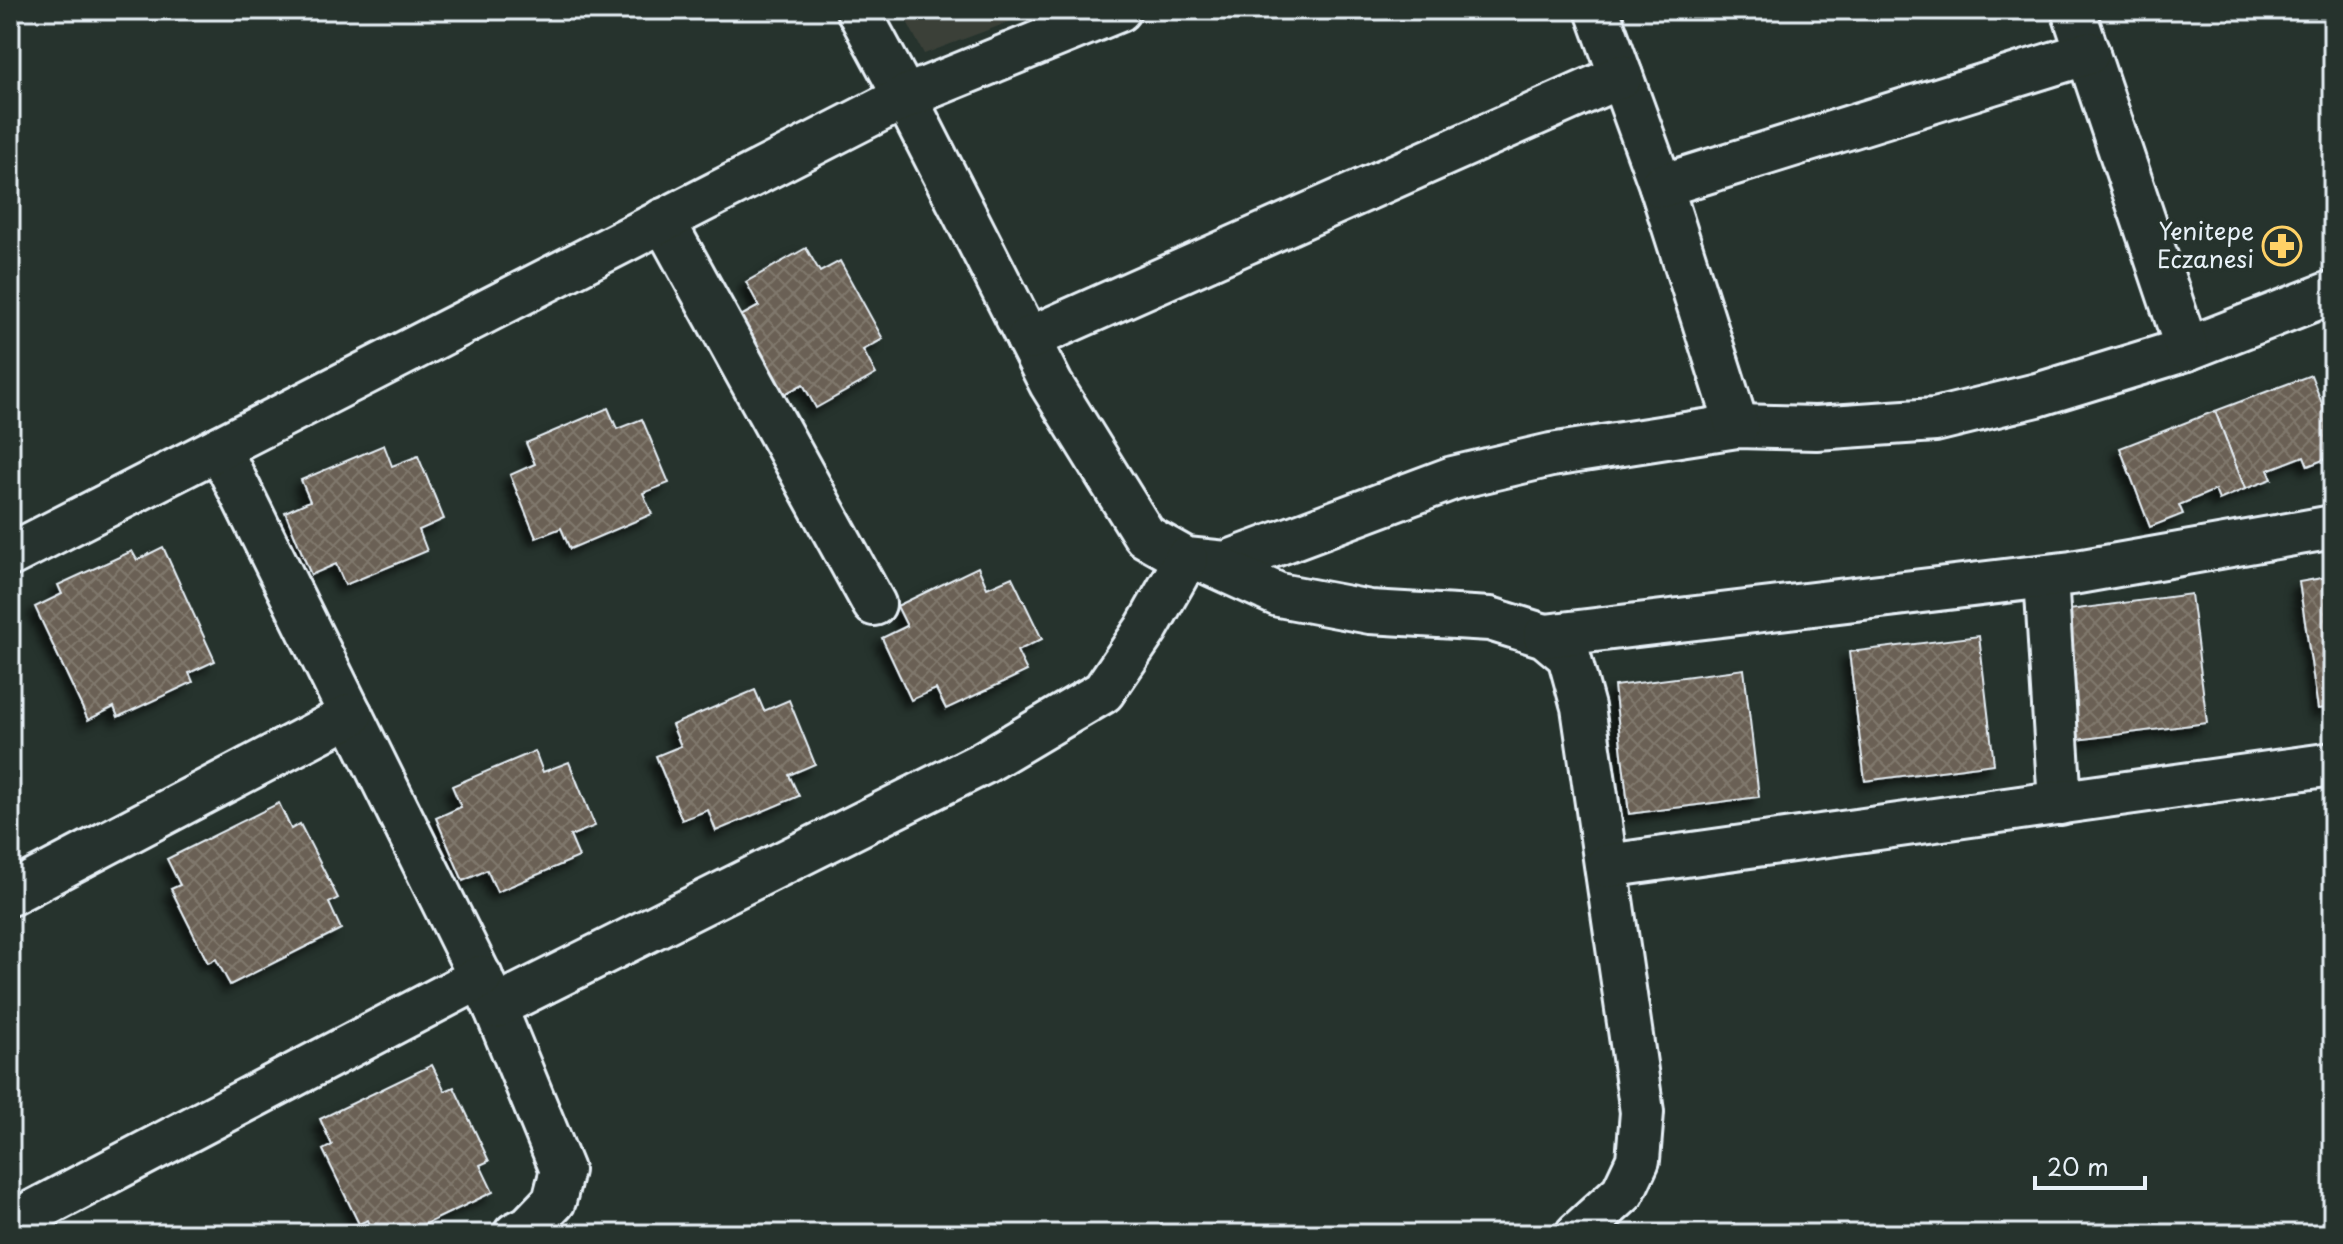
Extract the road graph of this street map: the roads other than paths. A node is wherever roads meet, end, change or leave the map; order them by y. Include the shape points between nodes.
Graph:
1 (858, 10) edge
2 (1119, 10) edge
3 (1597, 10) edge
4 (2073, 10) edge
5 (2088, 53) junction
6 (1621, 76) junction
7 (905, 97) junction
8 (1661, 186) junction
9 (663, 220) junction
10 (2333, 292) edge
11 (1028, 339) junction
12 (2187, 349) junction
13 (1737, 426) junction
14 (219, 448) junction
15 (2333, 527) edge
16 (10, 555) edge
17 (1195, 560) junction
18 (2046, 577) junction
19 (874, 604) dead end
20 (1545, 636) junction
21 (351, 715) junction
22 (2333, 764) edge
23 (2060, 803) junction
24 (1607, 866) junction
25 (10, 894) edge
26 (488, 992) junction
27 (10, 1224) edge
28 (515, 1234) edge
29 (1577, 1234) edge

1 - 7 street
2 - 7 street
3 - 6 street
4 - 5 street
5 - 8 street
5 - 12 street
6 - 8 street
6 - 11 street
7 - 9 street
7 - 11 street
8 - 13 street
9 - 14 street
9 - 19 street
10 - 12 street
11 - 17 street via 1145,536
12 - 13 street via 1935,420 1816,428
13 - 17 street via 1551,455 1453,478 1226,563
14 - 16 street
14 - 21 street
15 - 18 street
17 - 20 street via 1279,595 1370,612 1490,619
17 - 26 street via 1103,692 983,763
18 - 20 street
18 - 23 street
20 - 24 street via 1569,656
21 - 25 street
21 - 26 street
22 - 23 street
23 - 24 street
24 - 29 street via 1642,1112 1638,1160 1623,1192
26 - 27 street
26 - 28 street via 562,1170 554,1201

